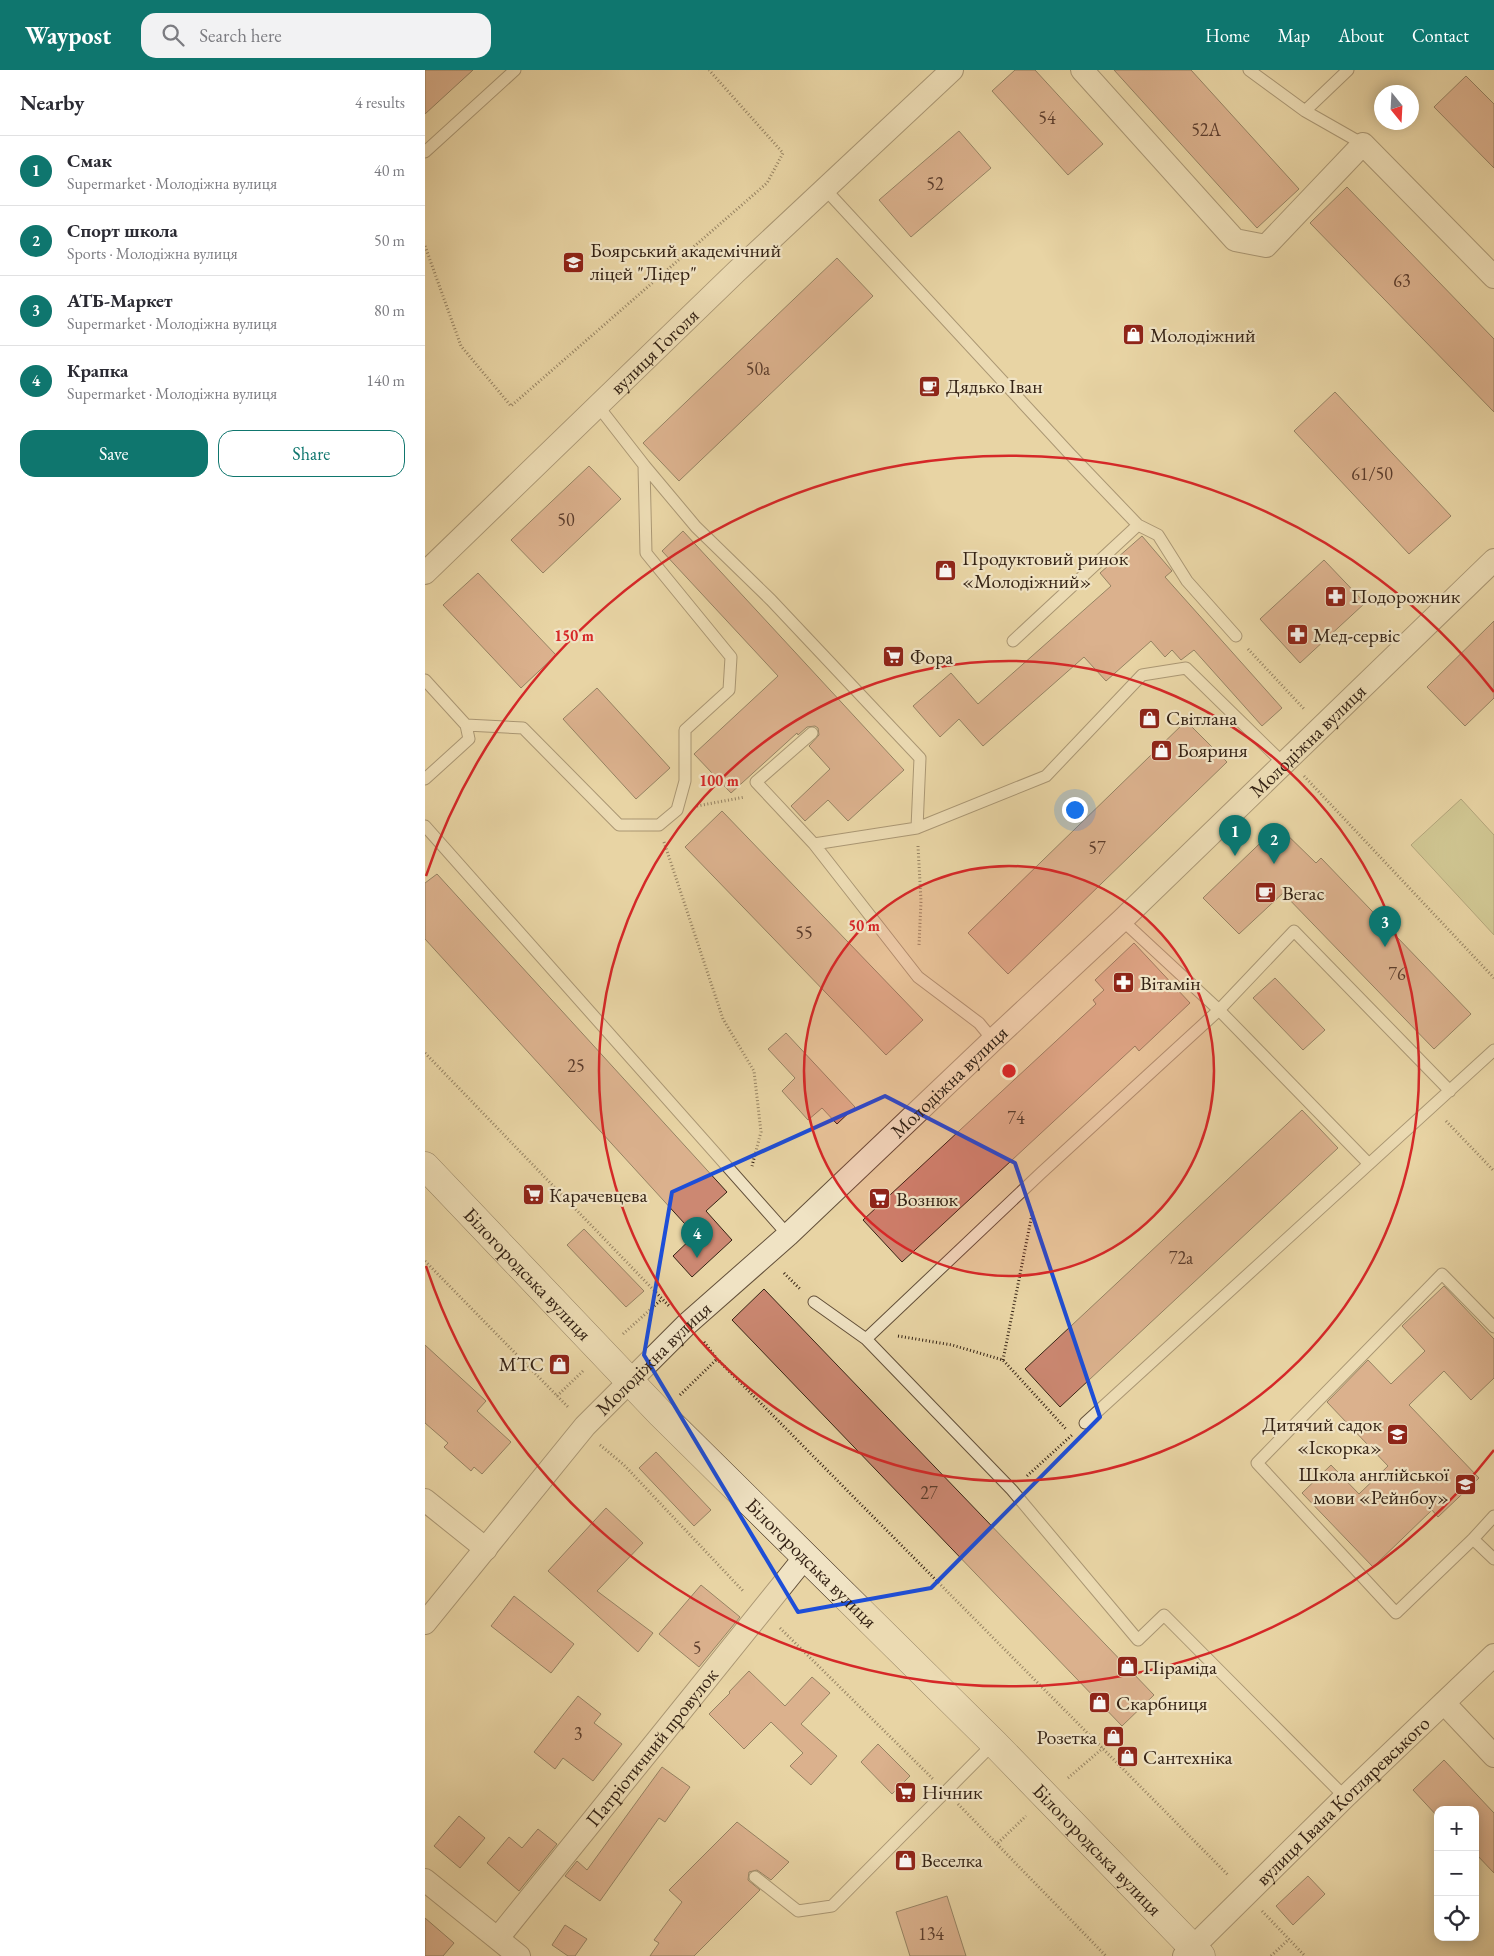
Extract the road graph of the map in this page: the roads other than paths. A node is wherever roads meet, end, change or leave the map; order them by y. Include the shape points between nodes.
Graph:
1 (515, 70) edge
2 (952, 70) edge
3 (1082, 70) edge
4 (1249, 70) edge
5 (1349, 70) edge
6 (1305, 111) junction
7 (1363, 144) junction
8 (425, 152) edge
9 (825, 188) junction
10 (1494, 277) edge
11 (598, 406) junction
12 (644, 465) junction
13 (1138, 524) junction
14 (1494, 560) edge
15 (425, 573) edge
16 (1236, 636) road end
17 (1013, 641) dead end
18 (425, 680) edge
19 (466, 725) junction
20 (812, 733) dead end
21 (1283, 764) junction
22 (425, 778) edge
23 (425, 826) edge
24 (917, 828) junction
25 (814, 844) junction
26 (1122, 920) junction
27 (1219, 1010) junction
28 (993, 1040) junction
29 (1494, 1050) edge
30 (1450, 1091) junction
31 (1369, 1164) junction
32 (425, 1166) edge
33 (788, 1235) junction
34 (814, 1302) road end
35 (1494, 1327) edge
36 (870, 1335) junction
37 (630, 1382) junction
38 (1085, 1423) road end
39 (425, 1500) edge
40 (1494, 1516) edge
41 (1473, 1539) junction
42 (485, 1550) junction
43 (805, 1557) junction
44 (1494, 1559) edge
45 (425, 1623) edge
46 (1494, 1655) edge
47 (1444, 1702) junction
48 (994, 1743) junction
49 (1494, 1756) edge
50 (1345, 1797) junction
51 (755, 1877) dead end
52 (425, 1880) edge
53 (498, 1938) junction
54 (1192, 1953) edge
55 (519, 1956) edge

1 - 8 lane
2 - 9 street, вулиця Гоголя
3 - 7 street via 1235,240 1266,246
4 - 6 lane
5 - 6 lane
6 - 7 lane
7 - 10 street
9 - 11 street, вулиця Гоголя
9 - 13 lane
11 - 12 lane
11 - 15 street, вулиця Гоголя
12 - 19 lane via 646,553 731,657 729,690 685,730 685,780 677,810 659,824 619,825 523,728
12 - 24 lane via 696,527 771,600 920,758
13 - 16 lane via 1158,535 1187,581
13 - 17 lane
14 - 21 street, Молодіжна вулиця
18 - 19 lane
19 - 22 lane via 469,739
20 - 25 lane via 756,782
21 - 24 lane via 1186,668 1142,675 1046,776
21 - 26 street, Молодіжна вулиця
23 - 33 lane
24 - 25 lane
25 - 28 lane via 918,977 979,1023
26 - 27 lane
26 - 28 street, Молодіжна вулиця
27 - 30 lane via 1294,932
27 - 31 lane
27 - 36 lane
28 - 33 street, Молодіжна вулиця
29 - 30 lane
30 - 31 lane
31 - 38 lane
32 - 37 street, Білогородська вулиця
33 - 37 street, Молодіжна вулиця via 687,1324
34 - 36 lane
35 - 41 lane via 1442,1274 1257,1463 1396,1613
36 - 50 lane via 1012,1490 1138,1640 1165,1614
37 - 42 street, Молодіжна вулиця via 585,1426
37 - 43 street, Білогородська вулиця
39 - 42 street
40 - 41 lane
41 - 44 lane
42 - 45 street, Молодіжна вулиця
43 - 48 street, Білогородська вулиця
43 - 53 street, Патріотичний провулок
46 - 47 street, вулиця Івана Котляревського
47 - 49 street
47 - 50 street, вулиця Івана Котляревського
48 - 51 lane via 832,1906 798,1911
48 - 54 street, Білогородська вулиця
50 - 54 street, вулиця Івана Котляревського via 1246,1894
52 - 53 street
53 - 55 street

